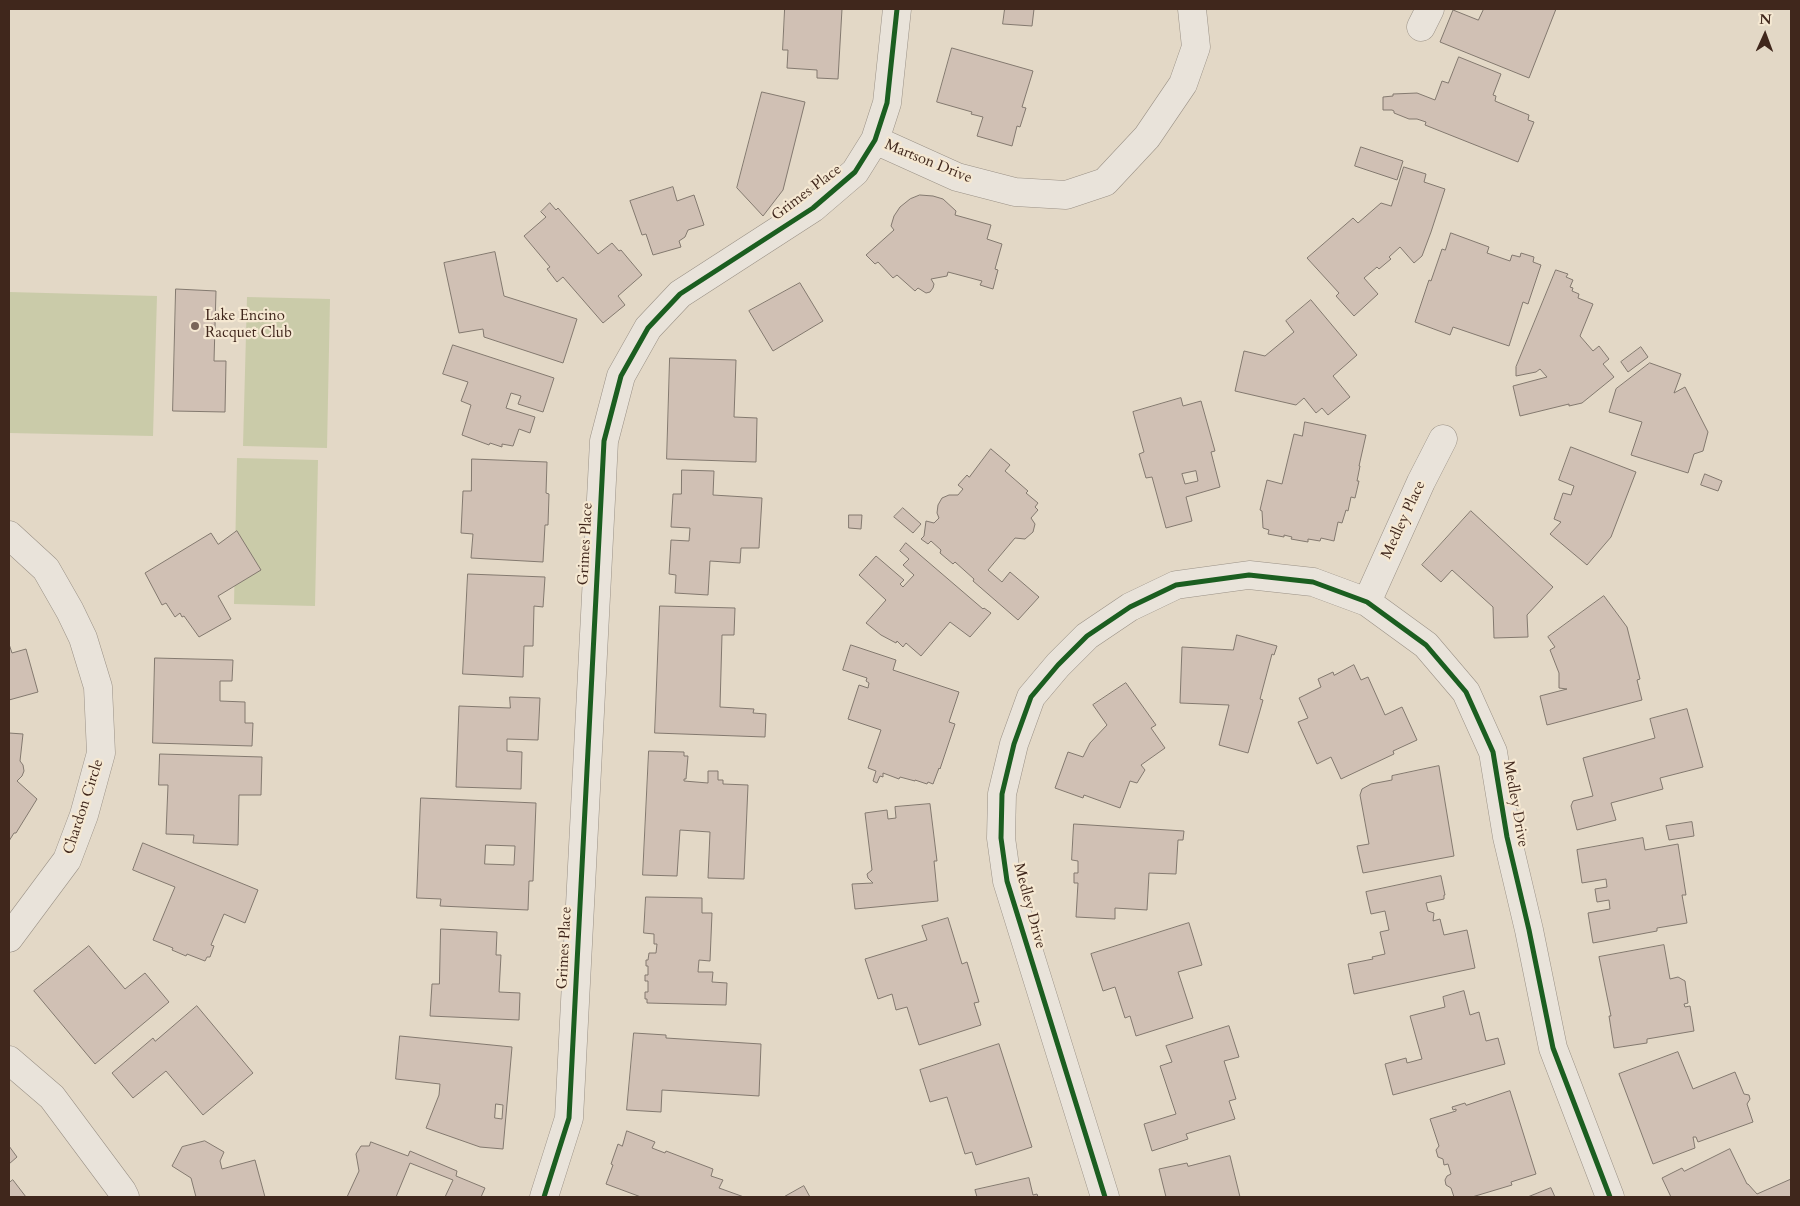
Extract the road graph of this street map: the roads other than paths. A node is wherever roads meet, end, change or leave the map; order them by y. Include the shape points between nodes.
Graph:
1 (896, 9) edge
2 (1192, 9) edge
3 (875, 140) junction
4 (1443, 439) dead end
5 (9, 535) edge
6 (1367, 602) junction
7 (9, 938) edge
8 (9, 1060) edge
9 (125, 1197) edge
10 (544, 1197) edge
11 (1105, 1197) edge
12 (1610, 1197) edge

1 - 3 street, Grimes Place via 887,103
2 - 3 street, Martson Drive via 1196,47 1183,84 1147,137 1104,182 1066,194 1015,192 958,177
3 - 10 street, Grimes Place via 855,172 813,208 680,294 648,328 621,376 604,441 568,1118
4 - 6 street, Medley Place
5 - 7 street, Chardon Circle via 46,569 83,638 98,687 101,752 84,815 67,860
6 - 11 street, Medley Drive via 1312,582 1249,575 1176,585 1130,607 1087,636 1031,697 1014,744 1002,794 1001,838 1006,881
6 - 12 street, Medley Drive via 1426,645 1466,692 1493,752 1507,837 1553,1048
8 - 9 street via 52,1097

